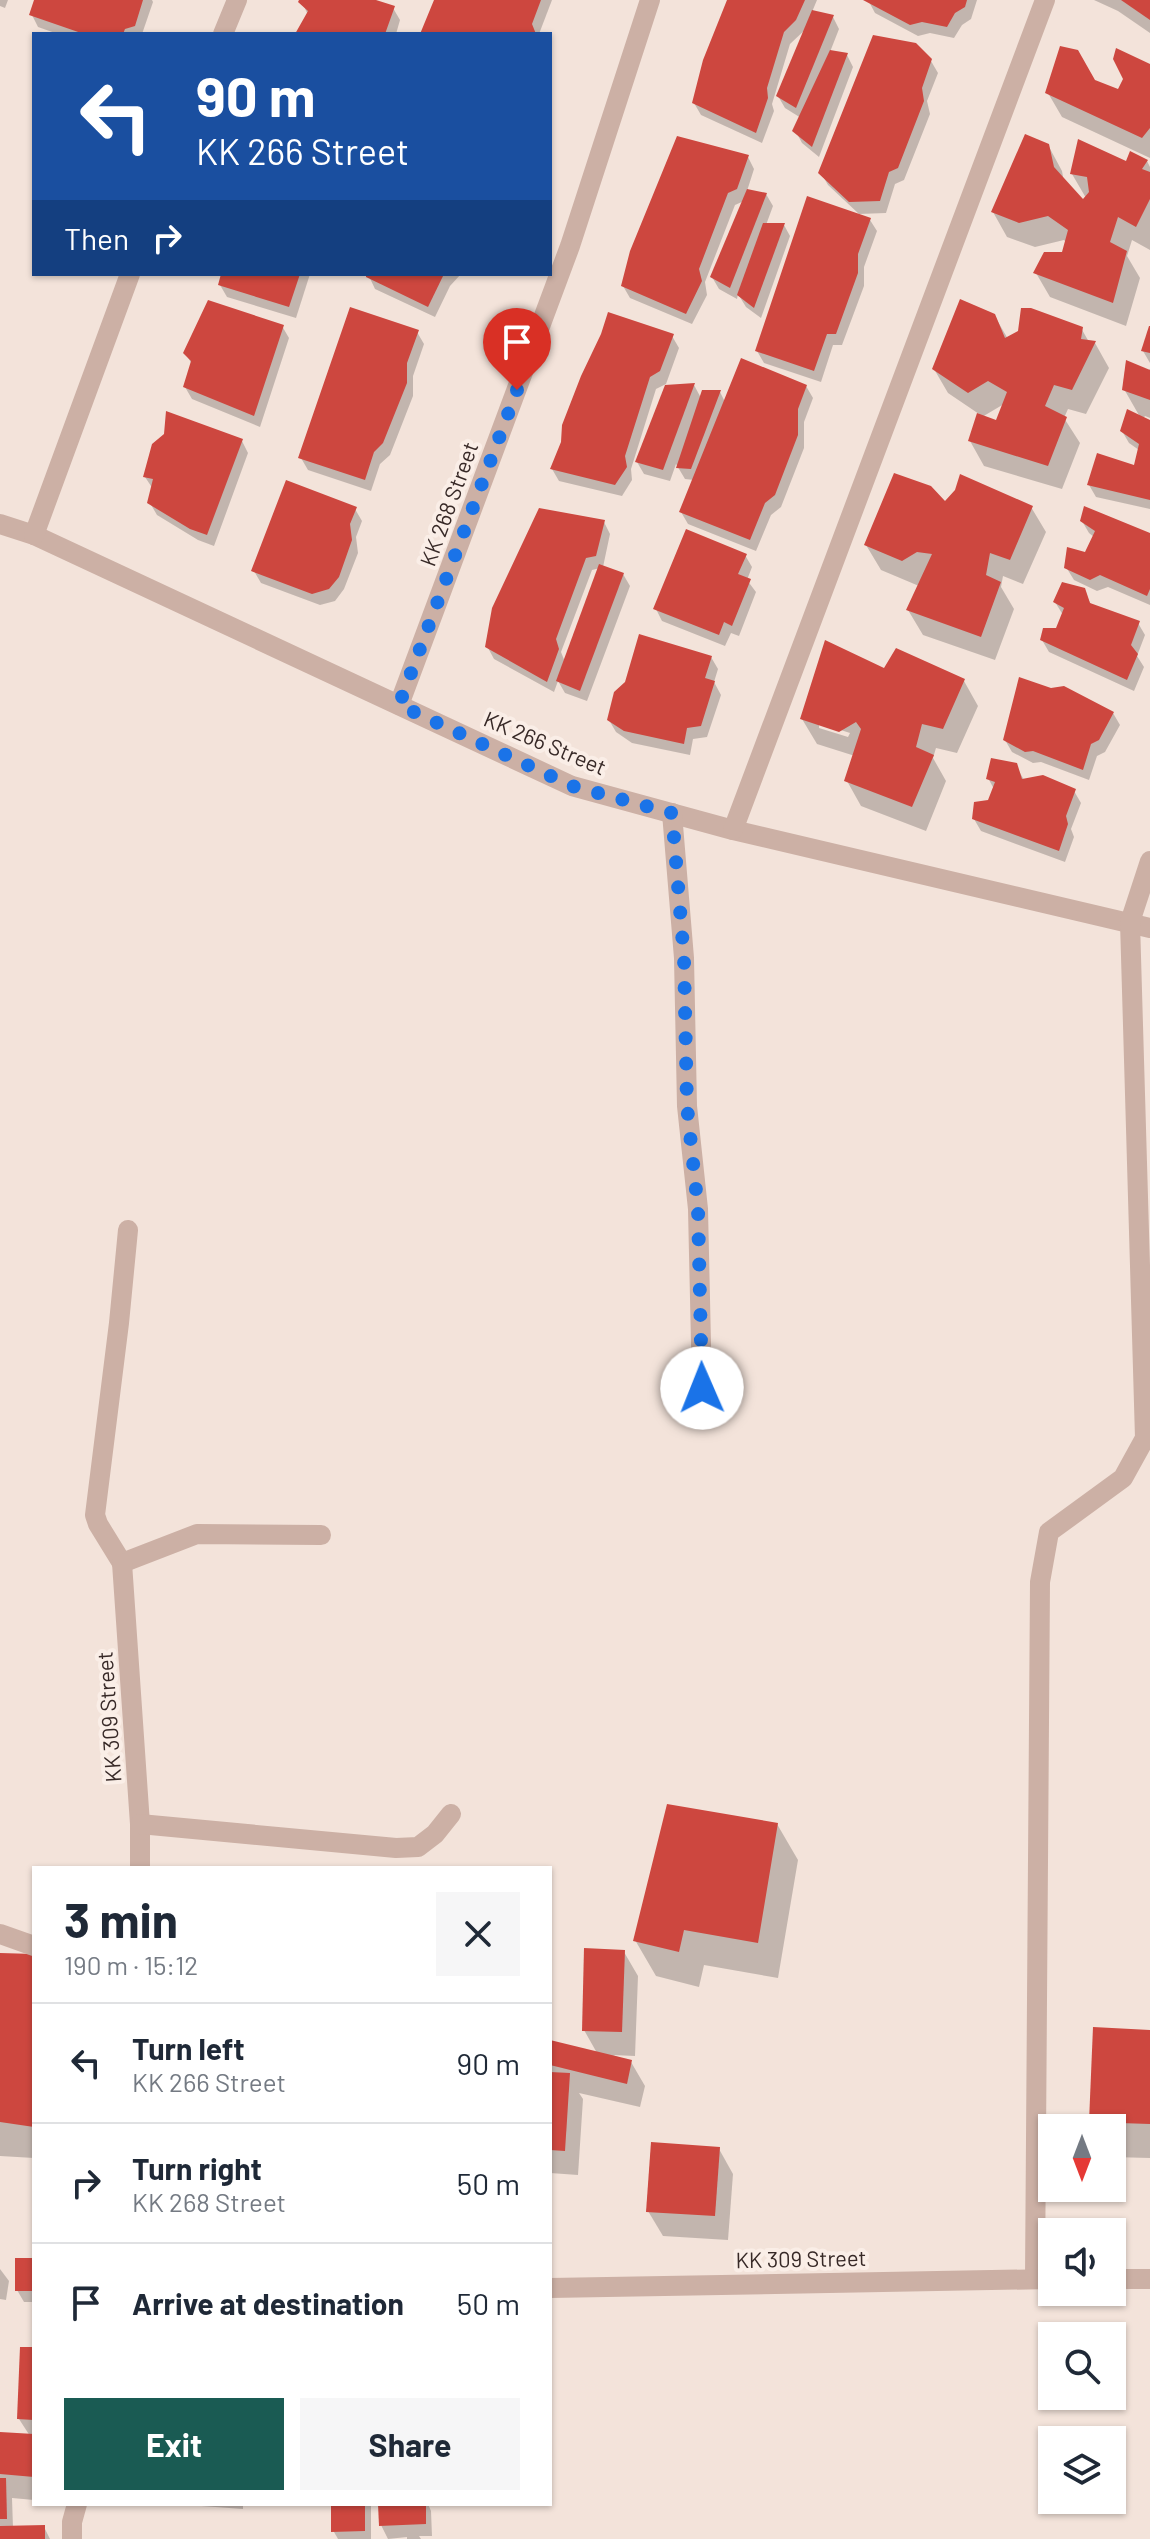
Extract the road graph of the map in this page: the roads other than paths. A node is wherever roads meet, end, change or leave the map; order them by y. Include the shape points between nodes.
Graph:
1 (237, 0) edge
2 (650, 0) edge
3 (1045, 0) edge
4 (224, 32) edge
5 (129, 276) edge
6 (0, 524) edge
7 (34, 535) junction
8 (399, 705) junction
9 (672, 813) junction
10 (733, 830) junction
11 (1150, 861) edge
12 (1130, 922) junction
13 (1150, 928) edge
14 (128, 1230) dead end
15 (702, 1388) dead end
16 (321, 1535) dead end
17 (122, 1563) junction
18 (451, 1814) dead end
19 (140, 1824) junction
20 (140, 1866) edge
21 (0, 1934) edge
22 (32, 1945) edge
23 (1043, 2218) edge
24 (1038, 2279) edge
25 (1126, 2279) edge
26 (1150, 2279) edge
27 (552, 2288) edge
28 (76, 2506) edge
29 (72, 2539) edge

1 - 4 street
2 - 8 street, KK 268 Street via 570,246
3 - 10 street
5 - 7 street
6 - 7 street, KK 266 Street
7 - 8 street, KK 266 Street
8 - 9 street, KK 266 Street via 572,786
9 - 10 street, KK 266 Street
9 - 15 street via 684,958 687,1106 698,1209
10 - 12 street, KK 266 Street
11 - 12 street
12 - 13 street, KK 266 Street
12 - 23 street via 1145,1438 1123,1478 1049,1532 1040,1582
14 - 17 street via 95,1515
16 - 17 street via 197,1534
17 - 19 street, KK 309 Street
18 - 19 street via 418,1847 396,1848
19 - 20 street, KK 309 Street
21 - 22 street
24 - 27 street, KK 309 Street
25 - 26 street
28 - 29 street

